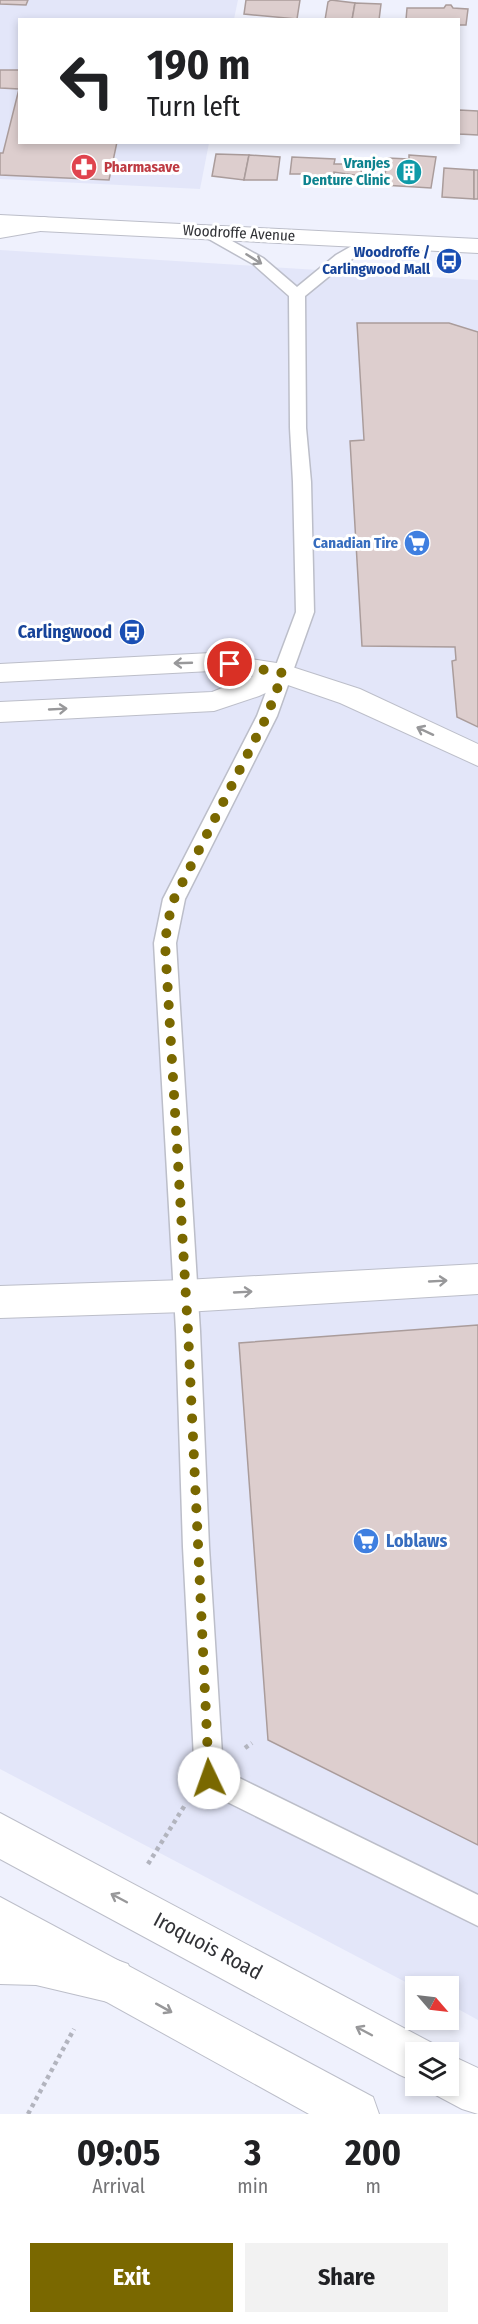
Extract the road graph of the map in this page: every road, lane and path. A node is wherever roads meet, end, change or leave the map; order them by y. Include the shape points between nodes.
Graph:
1 (0, 222) edge
2 (44, 224) junction
3 (0, 231) edge
4 (205, 231) junction
5 (371, 240) junction
6 (478, 246) edge
7 (297, 295) junction
8 (0, 673) edge
9 (283, 673) junction
10 (0, 712) edge
11 (478, 756) edge
12 (478, 1279) edge
13 (185, 1296) junction
14 (0, 1302) edge
15 (0, 1835) edge
16 (478, 1911) edge
17 (0, 1919) edge
18 (0, 1962) edge
19 (112, 1980) junction
20 (74, 2029) dead end
21 (405, 2053) edge
22 (459, 2083) edge
23 (478, 2093) edge
24 (28, 2114) edge
25 (356, 2114) edge

1 - 2 street, Woodroffe Avenue
2 - 3 street
2 - 4 street, Woodroffe Avenue
4 - 5 street, Woodroffe Avenue
4 -> 7 lane via 258,261
5 - 6 street, Woodroffe Avenue
5 - 7 lane via 330,265
7 - 9 lane via 306,606
9 -> 8 street via 211,662
10 -> 9 street via 214,701
11 -> 9 street via 350,696
9 - 13 lane via 267,716 174,899 168,921 165,943
13 -> 12 street
13 - 14 street
13 - 16 lane via 209,1778
21 -> 15 street, Iroquois Road
17 - 19 street
18 - 19 street via 36,1963
19 -> 25 street
20 - 24 path
22 - 23 street

